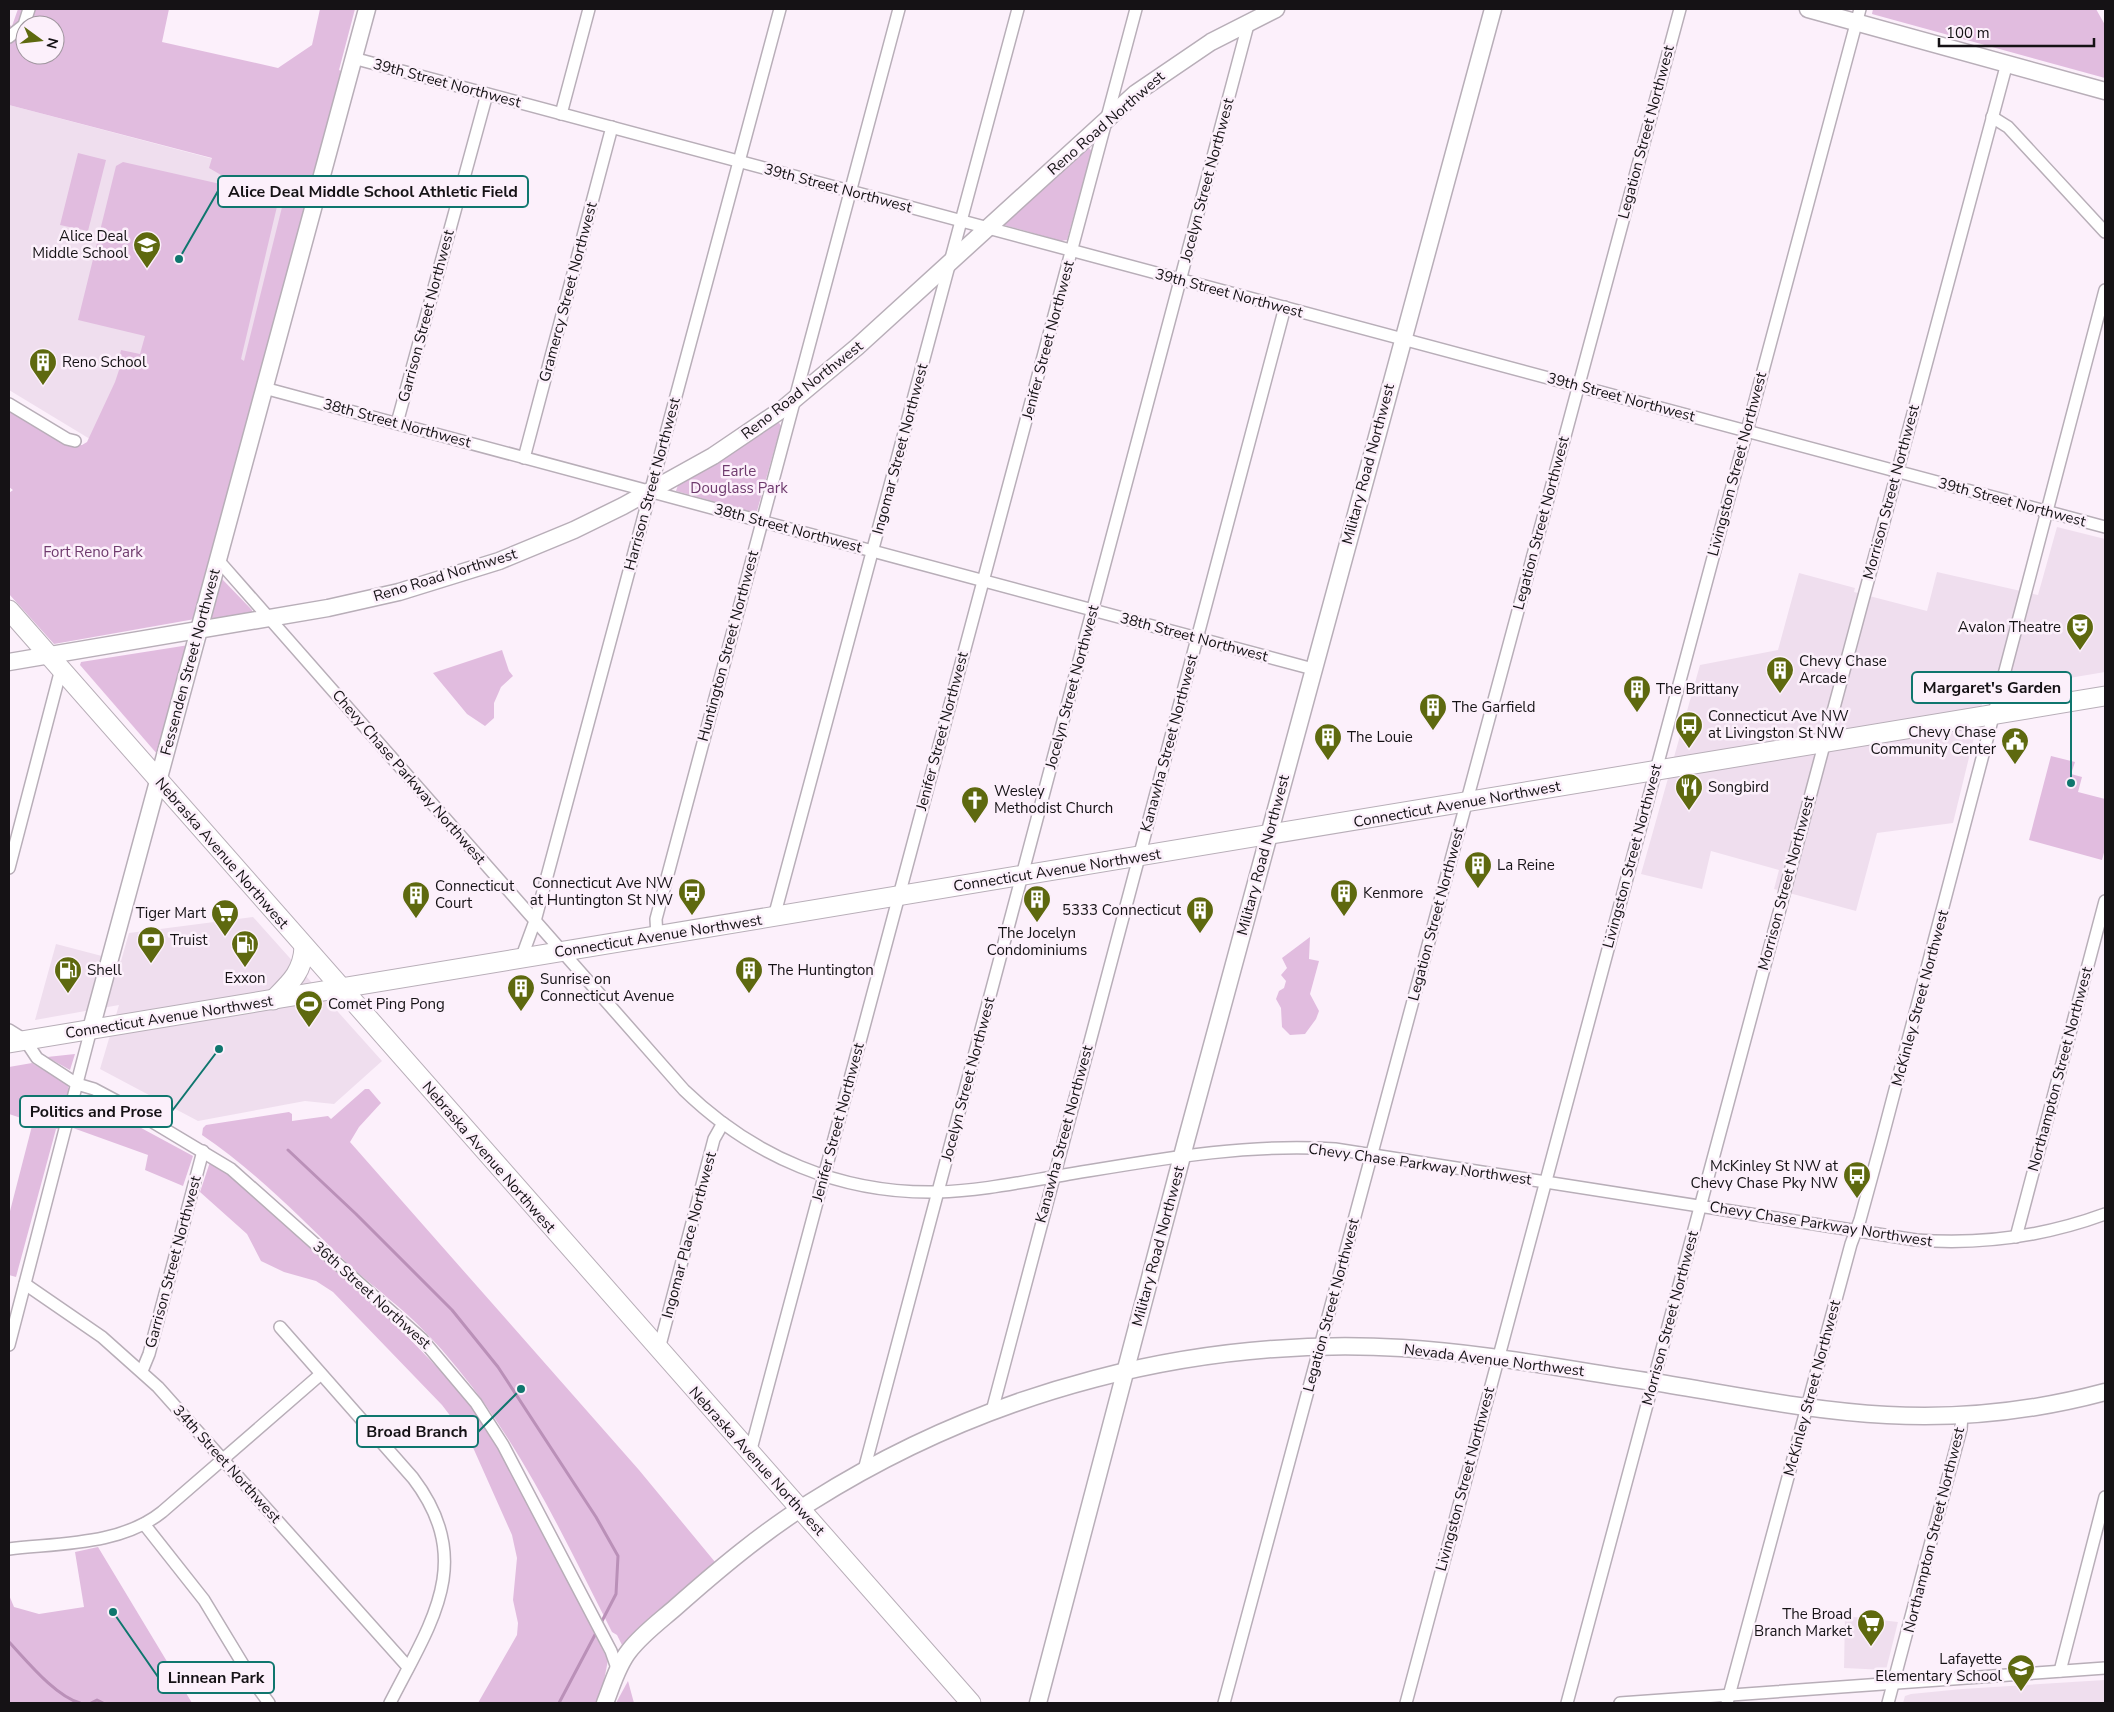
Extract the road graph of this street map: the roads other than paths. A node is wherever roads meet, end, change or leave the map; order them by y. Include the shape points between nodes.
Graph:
1 (28, 9) edge
2 (367, 9) edge
3 (589, 9) edge
4 (780, 9) edge
5 (899, 9) edge
6 (1018, 9) edge
7 (1136, 9) edge
8 (1276, 9) edge
9 (1494, 9) edge
10 (1680, 9) edge
11 (1813, 9) edge
12 (1858, 15) edge
13 (1250, 21) junction
14 (9, 37) edge
15 (353, 58) junction
16 (2007, 63) junction
17 (2105, 91) edge
18 (487, 94) junction
19 (561, 114) junction
20 (1992, 117) junction
21 (1106, 119) junction
22 (612, 127) junction
23 (739, 162) junction
24 (849, 191) junction
25 (961, 220) junction
26 (987, 228) junction
27 (2105, 232) edge
28 (1072, 250) junction
29 (950, 261) junction
30 (1181, 280) junction
31 (2105, 290) edge
32 (1285, 307) junction
33 (1402, 339) junction
34 (1578, 386) junction
35 (264, 388) junction
36 (795, 398) junction
37 (9, 404) edge
38 (397, 423) junction
39 (1746, 431) junction
40 (74, 441) dead end
41 (524, 458) junction
42 (1897, 471) junction
43 (650, 492) junction
44 (2048, 512) junction
45 (761, 521) junction
46 (2105, 527) edge
47 (873, 551) junction
48 (218, 560) junction
49 (984, 581) junction
50 (9, 610) edge
51 (1092, 610) junction
52 (268, 618) junction
53 (199, 629) junction
54 (1197, 638) junction
55 (48, 655) junction
56 (9, 662) edge
57 (1313, 669) junction
58 (61, 670) junction
59 (2105, 696) edge
60 (1994, 715) junction
61 (1824, 743) junction
62 (1655, 771) junction
63 (159, 780) junction
64 (1466, 802) junction
65 (1268, 836) junction
66 (1138, 857) junction
67 (9, 868) edge
68 (1021, 876) junction
69 (898, 897) junction
70 (2105, 901) edge
71 (774, 917) junction
72 (535, 921) junction
73 (657, 937) junction
74 (304, 947) junction
75 (563, 952) junction
76 (521, 959) junction
77 (341, 989) junction
78 (273, 1000) junction
79 (91, 1029) junction
80 (9, 1030) edge
81 (17, 1042) edge
82 (77, 1084) junction
83 (723, 1123) junction
84 (202, 1151) junction
85 (1371, 1155) junction
86 (1182, 1156) junction
87 (824, 1177) junction
88 (1053, 1177) junction
89 (1545, 1182) junction
90 (937, 1192) junction
91 (1700, 1206) junction
92 (2105, 1214) edge
93 (1856, 1231) junction
94 (2016, 1237) junction
95 (25, 1284) junction
96 (280, 1328) dead end
97 (9, 1345) edge
98 (1320, 1347) junction
99 (659, 1349) junction
100 (1497, 1358) junction
101 (1125, 1371) junction
102 (142, 1372) junction
103 (321, 1374) junction
104 (1652, 1382) junction
105 (2105, 1392) edge
106 (1806, 1407) junction
107 (992, 1411) junction
108 (1962, 1415) junction
109 (750, 1454) junction
110 (223, 1460) junction
111 (864, 1470) junction
112 (2105, 1497) edge
113 (800, 1509) junction
114 (144, 1524) junction
115 (9, 1549) edge
116 (408, 1667) junction
117 (2105, 1668) edge
118 (618, 1671) junction
119 (2060, 1671) junction
120 (1894, 1683) junction
121 (1729, 1699) edge
122 (269, 1703) edge
123 (390, 1703) edge
124 (605, 1703) edge
125 (971, 1703) edge
126 (1038, 1703) edge
127 (1224, 1703) edge
128 (1406, 1703) edge
129 (1567, 1703) edge
130 (1620, 1703) edge
131 (1888, 1703) edge

1 - 14 street via 24,25
2 - 15 main road, Fessenden Street Northwest
3 - 19 street
4 - 23 street, Harrison Street Northwest
5 - 24 street, Huntington Street Northwest
6 - 25 street, Ingomar Street Northwest
7 - 21 street, Jenifer Street Northwest
8 - 13 main road, Reno Road Northwest
9 - 33 main road, Military Road Northwest
10 - 34 street, Legation Street Northwest
11 - 12 main road
12 - 16 main road
12 - 39 street, Livingston Street Northwest
13 - 21 main road, Reno Road Northwest via 1168,69
13 - 30 street, Jocelyn Street Northwest
15 - 18 street, 39th Street Northwest
15 - 35 main road, Fessenden Street Northwest
16 - 17 main road
16 - 20 street, Morrison Street Northwest
18 - 19 street, 39th Street Northwest
18 - 38 street, Garrison Street Northwest
19 - 22 street, 39th Street Northwest
20 - 27 street via 2008,127
20 - 42 street, Morrison Street Northwest
21 - 26 main road, Reno Road Northwest
21 - 28 street, Jenifer Street Northwest
22 - 23 street, 39th Street Northwest
22 - 41 street, Gramercy Street Northwest
23 - 24 street, 39th Street Northwest
23 - 43 street, Harrison Street Northwest
24 - 25 street, 39th Street Northwest
24 - 36 street, Huntington Street Northwest
25 - 26 street, 39th Street Northwest
25 - 29 street, Ingomar Street Northwest
26 - 28 street, 39th Street Northwest
26 - 29 main road, Reno Road Northwest
28 - 30 street, 39th Street Northwest
28 - 49 street, Jenifer Street Northwest
29 - 36 main road, Reno Road Northwest via 857,347
29 - 47 street, Ingomar Street Northwest
30 - 32 street, 39th Street Northwest
30 - 51 street, Jocelyn Street Northwest
31 - 44 street, McKinley Street Northwest
32 - 33 street, 39th Street Northwest
32 - 54 street, Kanawha Street Northwest
33 - 34 street, 39th Street Northwest
33 - 57 main road, Military Road Northwest
34 - 39 street, 39th Street Northwest
34 - 64 street, Legation Street Northwest
35 - 38 street, 38th Street Northwest
35 - 48 main road, Fessenden Street Northwest
36 - 43 main road, Reno Road Northwest via 713,456
36 - 45 street, Huntington Street Northwest
37 - 40 street
38 - 41 street, 38th Street Northwest
39 - 42 street, 39th Street Northwest
39 - 62 street, Livingston Street Northwest
41 - 43 street, 38th Street Northwest
42 - 44 street, 39th Street Northwest
42 - 61 street, Morrison Street Northwest
43 - 45 street, 38th Street Northwest
43 - 52 main road, Reno Road Northwest via 574,530 475,569 359,602
43 - 72 street, Harrison Street Northwest
44 - 46 street, 39th Street Northwest
44 - 60 street, McKinley Street Northwest
45 - 47 street, 38th Street Northwest
45 - 73 street, Huntington Street Northwest via 656,918
47 - 49 street, 38th Street Northwest
47 - 71 street, Ingomar Street Northwest
48 - 52 street, Chevy Chase Parkway Northwest
48 - 53 main road, Fessenden Street Northwest
49 - 51 street, 38th Street Northwest
49 - 69 street, Jenifer Street Northwest
50 - 55 main road, Nebraska Avenue Northwest
51 - 54 street, 38th Street Northwest
51 - 68 street, Jocelyn Street Northwest
52 - 53 main road, Reno Road Northwest
52 - 72 street, Chevy Chase Parkway Northwest
53 - 55 main road, Reno Road Northwest
53 - 63 main road, Fessenden Street Northwest
54 - 57 street, 38th Street Northwest
54 - 66 street, Kanawha Street Northwest
55 - 56 main road, Reno Road Northwest
55 - 58 main road, Nebraska Avenue Northwest
57 - 65 main road, Military Road Northwest
58 - 63 main road, Nebraska Avenue Northwest
58 - 67 street
59 - 60 main road, Connecticut Avenue Northwest
60 - 61 main road, Connecticut Avenue Northwest
60 - 93 street, McKinley Street Northwest
61 - 62 main road, Connecticut Avenue Northwest
61 - 91 street, Morrison Street Northwest
62 - 64 main road, Connecticut Avenue Northwest
62 - 89 street, Livingston Street Northwest
63 - 74 main road, Nebraska Avenue Northwest
63 - 79 main road, Fessenden Street Northwest
64 - 65 main road, Connecticut Avenue Northwest
64 - 85 street, Legation Street Northwest
65 - 66 main road, Connecticut Avenue Northwest
65 - 86 main road, Military Road Northwest
66 - 68 main road, Connecticut Avenue Northwest
66 - 88 street, Kanawha Street Northwest
68 - 69 main road, Connecticut Avenue Northwest
68 - 90 street, Jocelyn Street Northwest
69 - 71 main road, Connecticut Avenue Northwest
69 - 87 street, Jenifer Street Northwest
70 - 94 street, Northampton Street Northwest
71 - 73 main road, Connecticut Avenue Northwest
72 - 75 street, Chevy Chase Parkway Northwest
72 - 76 street, Harrison Street Northwest
73 - 75 main road, Connecticut Avenue Northwest
74 - 77 main road, Nebraska Avenue Northwest
74 - 78 main road via 298,973
75 - 76 main road, Connecticut Avenue Northwest
75 - 83 street, Chevy Chase Parkway Northwest via 676,1082
76 - 77 main road, Connecticut Avenue Northwest
77 - 78 main road, Connecticut Avenue Northwest
77 - 99 main road, Nebraska Avenue Northwest
78 - 79 main road, Connecticut Avenue Northwest
79 - 81 main road, Connecticut Avenue Northwest
79 - 82 street, Fessenden Street Northwest
80 - 81 street, 36th Street Northwest
81 - 82 street, 36th Street Northwest
82 - 84 street, 36th Street Northwest via 126,1106
82 - 95 street, Fessenden Street Northwest
83 - 87 street, Chevy Chase Parkway Northwest via 770,1153
83 - 99 street, Ingomar Place Northwest via 714,1139
84 - 102 street, Garrison Street Northwest
84 - 118 street, 36th Street Northwest via 238,1175 403,1321 445,1364 476,1403 507,1452 594,1618
85 - 86 street, Chevy Chase Parkway Northwest via 1335,1149 1280,1147
85 - 89 street, Chevy Chase Parkway Northwest
85 - 98 street, Legation Street Northwest
86 - 88 street, Chevy Chase Parkway Northwest
86 - 101 main road, Military Road Northwest
87 - 90 street, Chevy Chase Parkway Northwest via 884,1190
87 - 109 street, Jenifer Street Northwest
88 - 90 street, Chevy Chase Parkway Northwest
88 - 107 street, Kanawha Street Northwest
89 - 91 street, Chevy Chase Parkway Northwest
89 - 100 street, Livingston Street Northwest
90 - 111 street, Jocelyn Street Northwest
91 - 93 street, Chevy Chase Parkway Northwest
91 - 104 street, Morrison Street Northwest
92 - 94 street, Chevy Chase Parkway Northwest
93 - 94 street, Chevy Chase Parkway Northwest via 1943,1242
93 - 106 street, McKinley Street Northwest
95 - 97 street, Fessenden Street Northwest
95 - 102 street, 34th Street Northwest via 84,1324
96 - 103 street
98 - 100 main road, Nevada Avenue Northwest via 1402,1348
98 - 101 main road, Nevada Avenue Northwest via 1214,1355
98 - 127 street, Legation Street Northwest
99 - 109 main road, Nebraska Avenue Northwest
100 - 104 main road, Nevada Avenue Northwest
100 - 128 street, Livingston Street Northwest
101 - 107 main road, Nevada Avenue Northwest via 1066,1386
101 - 126 main road, Military Road Northwest
102 - 110 street, 34th Street Northwest
103 - 110 street
103 - 116 street via 416,1483 429,1502 440,1530 446,1560 441,1594
104 - 106 main road, Nevada Avenue Northwest
104 - 129 street, Morrison Street Northwest
105 - 108 main road, Nevada Avenue Northwest via 2032,1408
106 - 108 main road, Nevada Avenue Northwest via 1883,1415
106 - 121 street, McKinley Street Northwest
107 - 111 main road, Nevada Avenue Northwest
108 - 120 street, Northampton Street Northwest
109 - 113 main road, Nebraska Avenue Northwest
110 - 114 street
110 - 116 street, 34th Street Northwest
111 - 113 main road, Nevada Avenue Northwest
112 - 119 street
113 - 118 main road, Nevada Avenue Northwest via 726,1564 649,1631 627,1653
113 - 125 main road, Nebraska Avenue Northwest
114 - 115 street via 109,1537
114 - 122 street via 204,1600
116 - 123 street
117 - 119 street
118 - 124 main road, Nevada Avenue Northwest
119 - 120 street
120 - 121 street
120 - 131 street, Northampton Street Northwest
121 - 130 street

